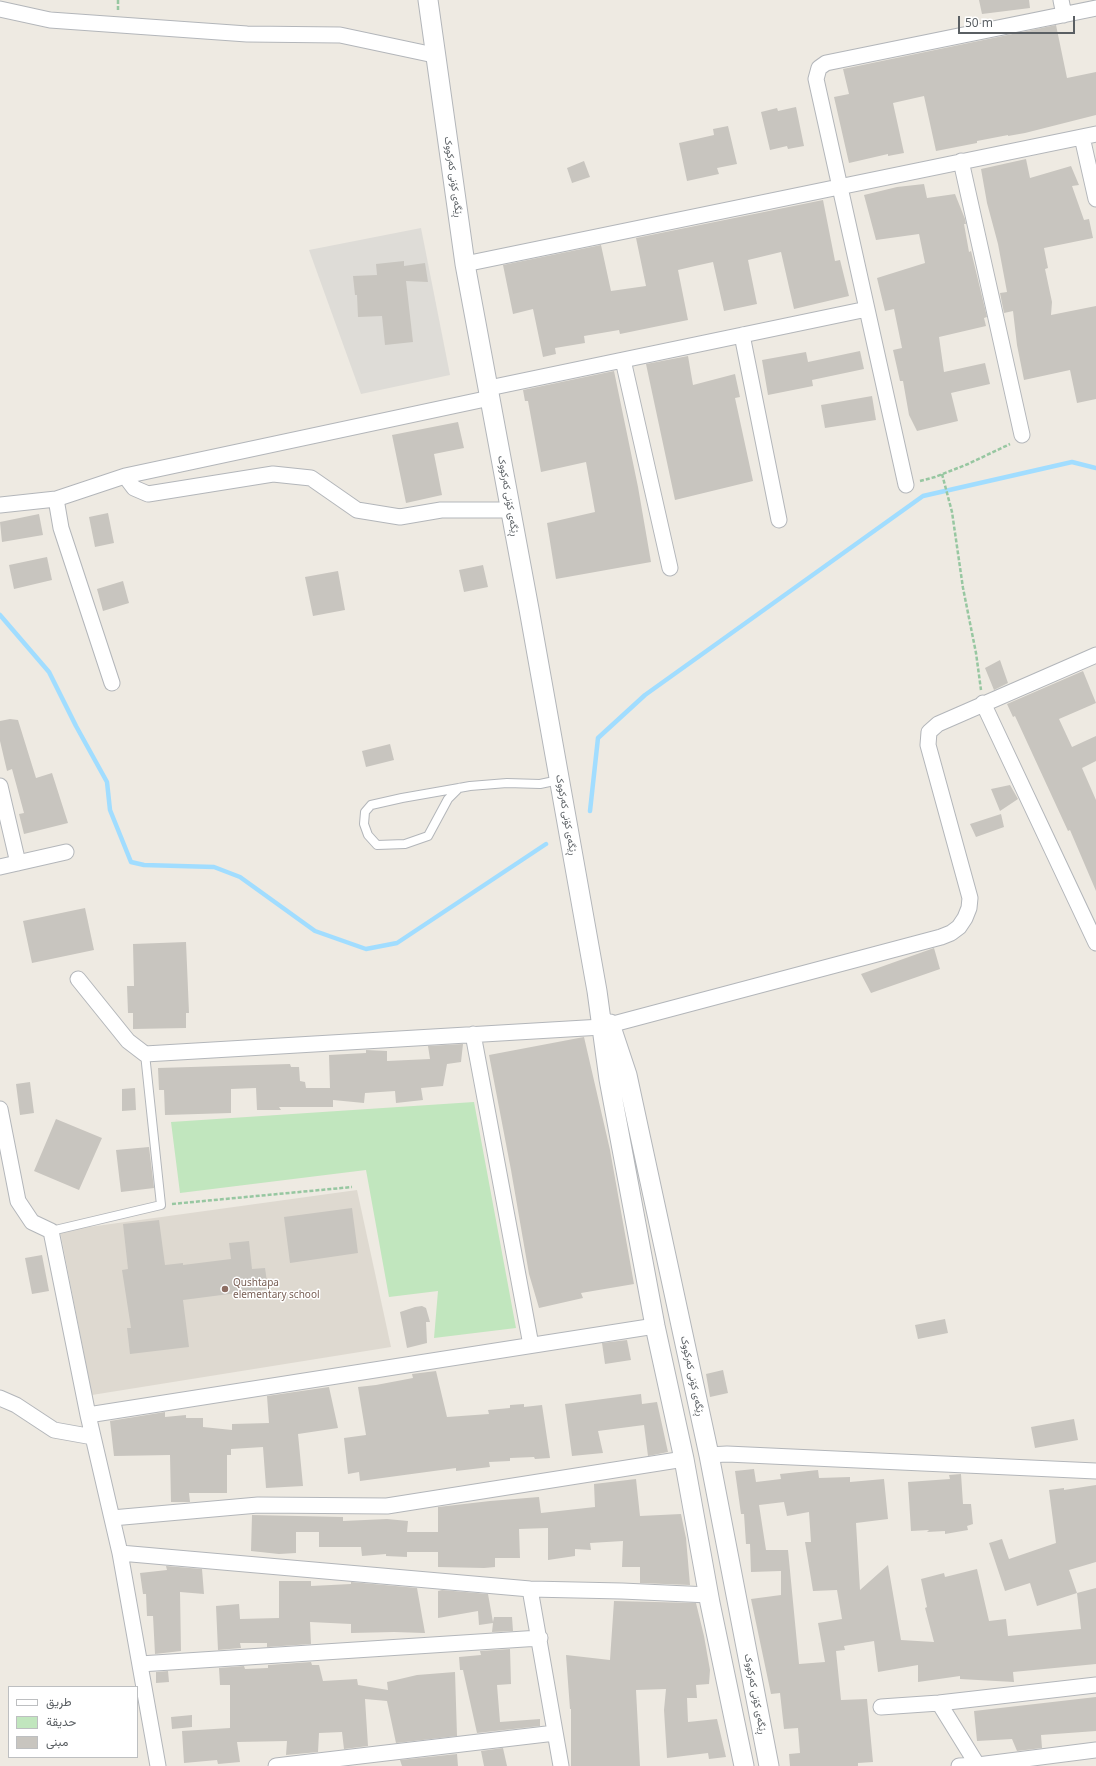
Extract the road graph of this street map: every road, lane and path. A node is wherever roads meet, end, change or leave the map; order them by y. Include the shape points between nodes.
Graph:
1 (428, 0) edge
2 (1062, 0) edge
3 (1096, 8) edge
4 (0, 9) edge
5 (1064, 15) junction
6 (434, 55) junction
7 (1089, 135) edge
8 (961, 161) junction
9 (839, 186) junction
10 (1096, 198) edge
11 (465, 264) junction
12 (867, 309) junction
13 (742, 335) junction
14 (623, 360) junction
15 (489, 393) junction
16 (1022, 435) joint
17 (942, 474) junction
18 (125, 476) junction
19 (906, 485) joint
20 (56, 499) junction
21 (0, 505) edge
22 (511, 510) junction
23 (780, 520) dead end
24 (670, 568) dead end
25 (1096, 655) edge
26 (112, 683) dead end
27 (983, 703) junction
28 (559, 780) junction
29 (0, 786) edge
30 (459, 788) junction
31 (66, 852) dead end
32 (18, 863) junction
33 (0, 867) edge
34 (1096, 943) edge
35 (78, 979) dead end
36 (606, 1025) junction
37 (473, 1034) junction
38 (145, 1054) junction
39 (0, 1109) edge
40 (4, 1152) edge
41 (352, 1187) dead end
42 (161, 1205) junction
43 (51, 1231) junction
44 (655, 1326) junction
45 (531, 1345) junction
46 (0, 1398) edge
47 (88, 1415) junction
48 (93, 1436) junction
49 (709, 1455) junction
50 (684, 1459) junction
51 (1096, 1471) edge
52 (112, 1518) junction
53 (120, 1553) junction
54 (530, 1590) junction
55 (708, 1595) junction
56 (540, 1638) junction
57 (140, 1664) junction
58 (1096, 1685) edge
59 (939, 1703) junction
60 (881, 1707) dead end
61 (555, 1733) junction
62 (1096, 1750) edge
63 (158, 1766) edge
64 (276, 1766) edge
65 (561, 1766) edge
66 (744, 1766) edge
67 (769, 1766) edge
68 (959, 1766) edge
69 (978, 1766) edge

1 - 6 street, ڕێگەی کۆنی کەرکووک
2 - 5 street
3 - 5 street
4 - 6 street via 50,20 247,34 340,35
5 - 9 street via 826,63 819,68 816,79
6 - 11 street, ڕێگەی کۆنی کەرکووک
7 - 8 street
7 - 10 street
8 - 9 street
8 - 16 street
9 - 11 street
9 - 12 street
11 - 15 street, ڕێگەی کۆنی کەرکووک
12 - 13 street
12 - 19 street
13 - 14 street
13 - 23 street
14 - 15 street
14 - 24 street
15 - 18 street
15 - 22 street, ڕێگەی کۆنی کەرکووک
16 - 17 path via 1005,447
17 - 19 path
17 - 27 path via 952,512
18 - 20 street
18 - 22 street via 134,488 148,494 272,474 311,478 357,510 400,517 441,510
20 - 21 street
20 - 26 street via 61,528
22 - 28 street, ڕێگەی کۆنی کەرکووک
25 - 27 street
27 - 34 street
27 - 36 street via 938,724 930,732 928,745 970,898 966,918 959,927 941,937
28 - 30 lane via 540,784 507,783
28 - 36 street, ڕێگەی کۆنی کەرکووک via 597,991
29 - 32 street
30 - 30 lane via 371,805 365,812 364,824 368,835 377,846 405,844 428,836 448,798
31 - 32 street
32 - 33 street
35 - 38 street via 128,1041
36 - 37 street
36 - 44 street, ڕێگەی کۆنی کەرکووک via 609,1079
36 - 49 street, ڕێگەی کۆنی کەرکووک via 627,1075
37 - 38 street
37 - 45 street
38 - 42 lane
39 - 40 street
40 - 43 street via 18,1201 32,1222
41 - 42 path
42 - 43 lane
43 - 47 street
44 - 45 street
44 - 50 street, ڕێگەی کۆنی کەرکووک
45 - 47 street
46 - 48 street via 16,1405 54,1430
47 - 48 street
48 - 52 street
49 - 51 street
49 - 67 street, ڕێگەی کۆنی کەرکووک
50 - 52 street via 387,1506 258,1505
50 - 55 street, ڕێگەی کۆنی کەرکووک
52 - 53 street
53 - 54 street
53 - 57 street
54 - 55 street
54 - 56 street
55 - 66 street, ڕێگەی کۆنی کەرکووک
56 - 57 street
56 - 61 street
57 - 63 street
58 - 59 street
59 - 60 street
59 - 69 street
61 - 64 street
61 - 65 street
62 - 69 street
68 - 69 street

